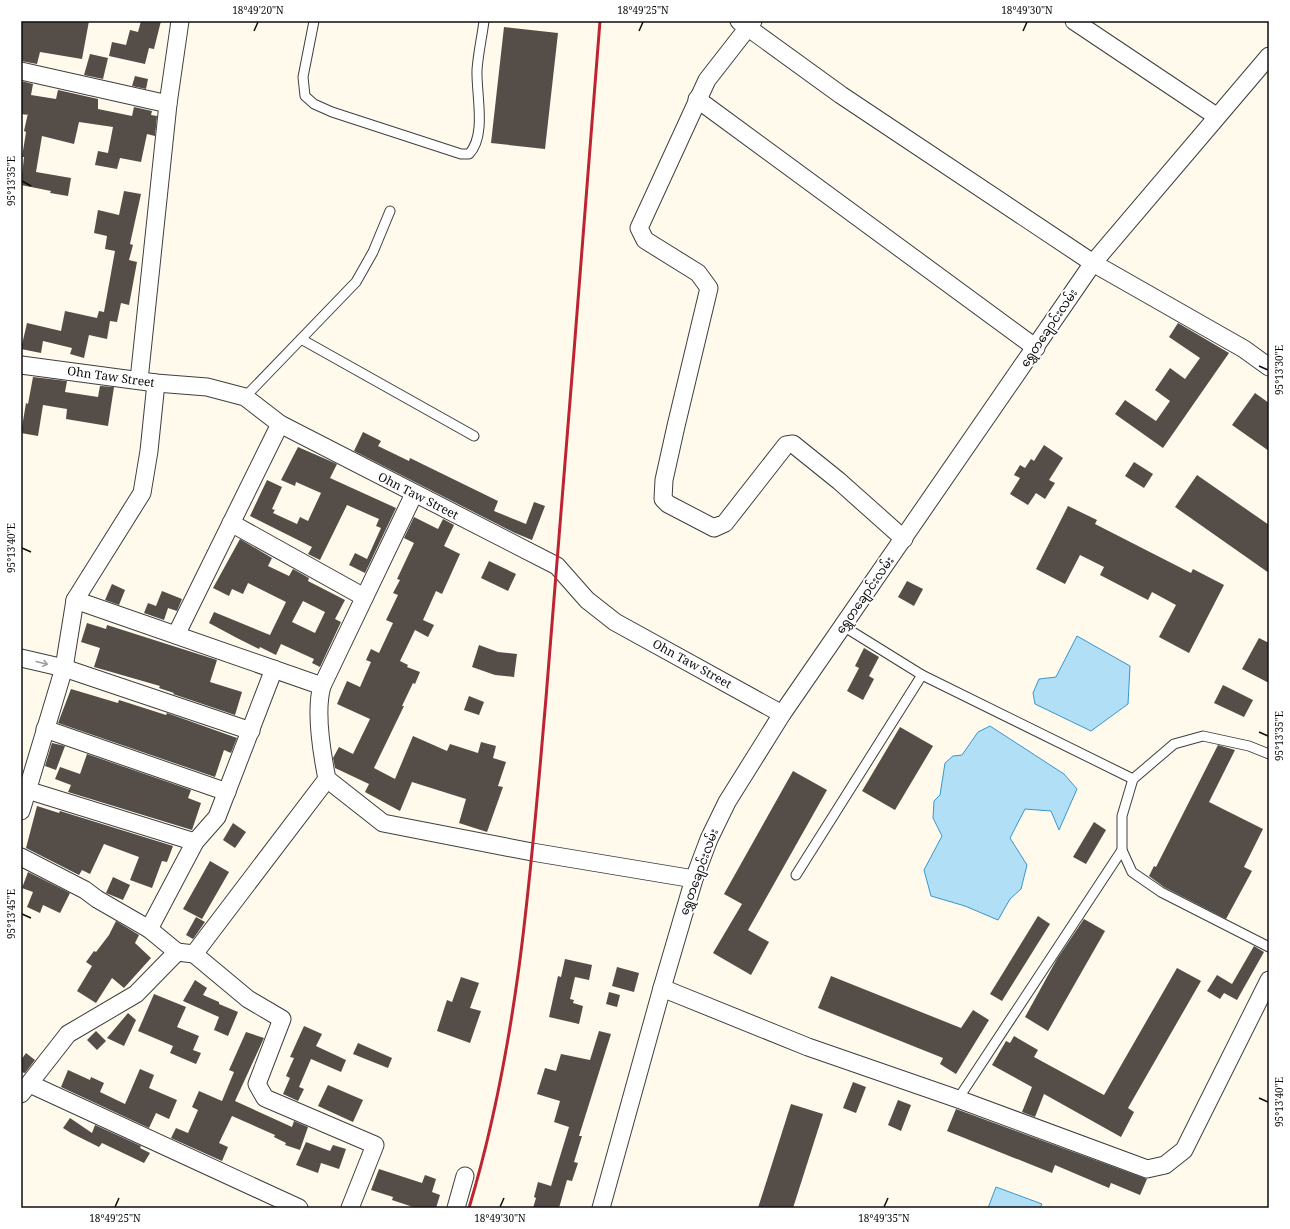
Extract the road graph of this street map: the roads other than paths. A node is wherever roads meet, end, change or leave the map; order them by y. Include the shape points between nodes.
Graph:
1 (180, 21) edge
2 (314, 21) edge
3 (484, 21) edge
4 (1074, 21) edge
5 (747, 23) edge
6 (1269, 56) edge
7 (21, 71) edge
8 (697, 99) junction
9 (168, 104) junction
10 (1216, 116) junction
11 (390, 211) dead end
12 (1093, 263) junction
13 (301, 340) junction
14 (1036, 348) junction
15 (21, 365) edge
16 (1269, 367) edge
17 (140, 380) junction
18 (156, 383) junction
19 (245, 397) junction
20 (280, 424) junction
21 (474, 436) dead end
22 (414, 494) junction
23 (232, 522) junction
24 (904, 539) junction
25 (364, 597) junction
26 (75, 600) junction
27 (843, 626) junction
28 (176, 635) junction
29 (21, 658) edge
30 (64, 668) junction
31 (274, 669) junction
32 (922, 675) junction
33 (322, 686) junction
34 (782, 714) junction
35 (45, 729) junction
36 (251, 731) junction
37 (1269, 754) edge
38 (327, 779) junction
39 (1133, 779) junction
40 (27, 790) junction
41 (227, 792) junction
42 (21, 811) edge
43 (195, 842) junction
44 (1122, 850) junction
45 (21, 857) edge
46 (796, 875) dead end
47 (694, 879) junction
48 (150, 929) junction
49 (1269, 947) edge
50 (177, 952) junction
51 (194, 954) junction
52 (1269, 980) edge
53 (662, 988) junction
54 (25, 1089) edge
55 (958, 1099) junction
56 (465, 1176) dead end
57 (299, 1208) edge
58 (350, 1208) edge
59 (456, 1208) edge
60 (601, 1208) edge

1 - 9 street
2 - 3 lane via 303,77 305,96 314,104 332,112 460,154 469,154 474,149 479,127 477,69
4 - 10 street
5 - 8 street via 707,80
5 - 12 street via 841,95
6 - 10 street, ရွှေတချောင်းလမ်း
7 - 9 street
8 - 14 street
8 - 24 street via 639,228 645,240 698,273 709,288 664,480 663,499 714,528 725,523 786,445 793,444
9 - 17 street
10 - 12 street, ရွှေတချောင်းလမ်း
11 - 13 lane via 373,252 356,282
12 - 14 street, ရွှေတချောင်းလမ်း
12 - 16 street
13 - 19 lane
13 - 21 lane
14 - 24 street, ရွှေတချောင်းလမ်း
15 - 17 street, Ohn Taw Street
17 - 18 street, Ohn Taw Street
18 - 19 street, Ohn Taw Street via 207,387
18 - 26 street via 142,493
19 - 20 street, Ohn Taw Street
20 - 22 street, Ohn Taw Street
20 - 23 street
22 - 25 street
22 - 34 street, Ohn Taw Street via 557,566 587,600 614,622
23 - 25 street
23 - 28 street
24 - 27 street, ရွှေတချောင်းလမ်း
25 - 33 street
26 - 28 street
26 - 30 street
27 - 32 lane
27 - 34 street, ရွှေတချောင်းလမ်း
28 - 31 street
29 -> 30 street
30 - 35 street
30 - 36 street
31 - 33 street
31 - 36 street
32 - 39 lane
32 - 46 lane
33 - 38 street via 319,696 322,754
34 - 47 street, ရွှေတချောင်းလမ်း via 728,802 709,839
35 - 40 street
35 - 41 street
36 - 41 street
37 - 39 lane via 1249,746 1203,736 1174,744
38 - 47 street via 383,823 532,852
38 - 51 street
39 - 44 lane via 1122,816
40 - 42 street
40 - 43 street
41 - 43 street via 218,817
43 - 48 street
44 - 49 lane via 1132,872 1161,892
44 - 55 lane
45 - 48 street via 85,890
47 - 53 street, ရွှေတချောင်းလမ်း
48 - 50 street
50 - 51 street
50 - 54 street via 136,994 68,1034
51 - 58 street via 248,998 282,1019 257,1084 265,1098 375,1145
52 - 55 street via 1184,1150 1165,1165 1147,1169
53 - 55 street via 808,1047
53 - 60 street, ရွှေတချောင်းလမ်း
54 - 57 street
56 - 59 street

